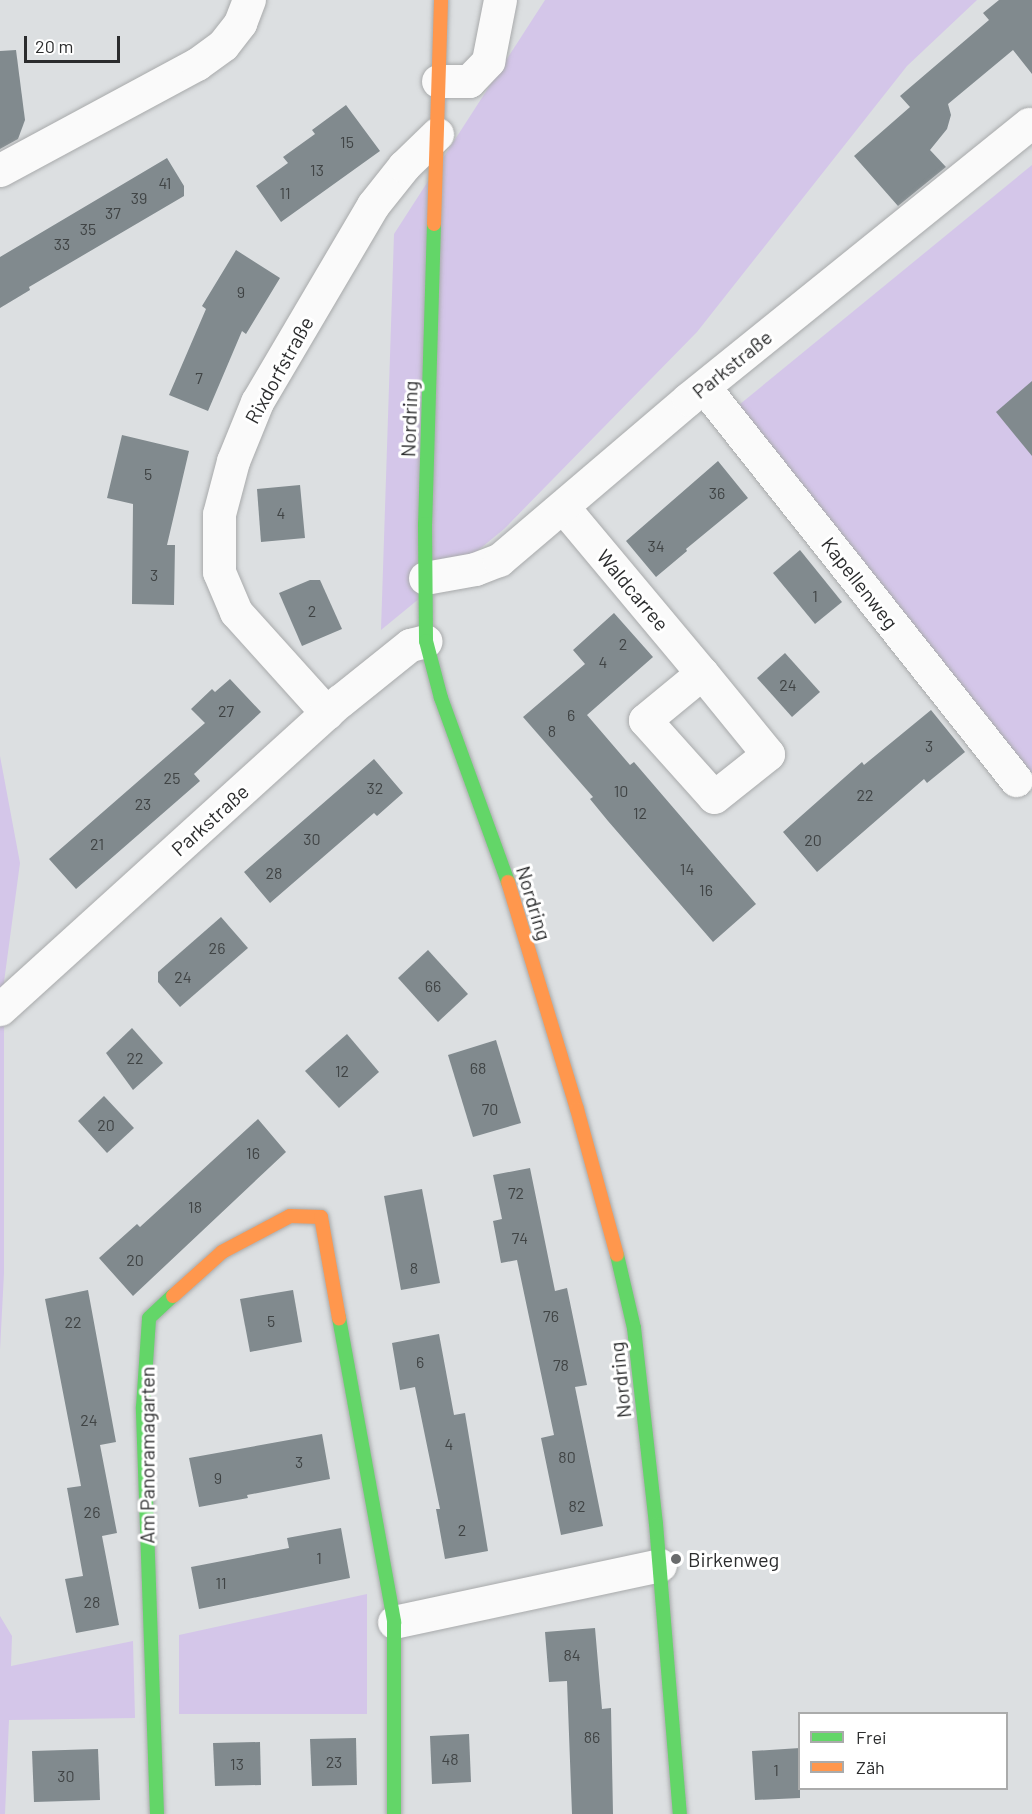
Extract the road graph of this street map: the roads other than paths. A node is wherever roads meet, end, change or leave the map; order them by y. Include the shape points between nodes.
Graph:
1 (249, 0) edge
2 (441, 0) edge
3 (500, 0) edge
4 (438, 81) junction
5 (1029, 124) dead end
6 (436, 134) junction
7 (0, 170) edge
8 (704, 387) junction
9 (563, 507) junction
10 (424, 578) junction
11 (426, 641) junction
12 (702, 673) dead end
13 (327, 713) junction
14 (1017, 780) dead end
15 (0, 1009) edge
16 (660, 1565) junction
17 (394, 1622) junction
18 (157, 1814) edge
19 (394, 1814) edge
20 (680, 1814) edge

1 - 7 street via 240,23 223,45 197,64
2 - 4 street, Nordring
3 - 4 street via 488,61 469,81
4 - 6 street, Nordring
5 - 8 street, Parkstraße
6 - 10 street, Nordring
6 - 13 street, Rixdorfstraße via 373,205 257,402 233,461 219,514 219,572 236,612
8 - 9 street, Parkstraße
8 - 14 street, Kapellenweg
9 - 10 street, Parkstraße via 499,560 475,569
9 - 12 street, Waldcarree
10 - 11 street, Nordring
11 - 13 street, Parkstraße via 410,645
11 - 16 street, Nordring via 441,698 503,866 608,1216 634,1328
13 - 15 street, Parkstraße
16 - 17 street
16 - 20 street, Nordring
17 - 18 street, Am Panoramagarten via 321,1217 290,1216 222,1252 149,1318 143,1407
17 - 19 street, Am Panoramagarten

